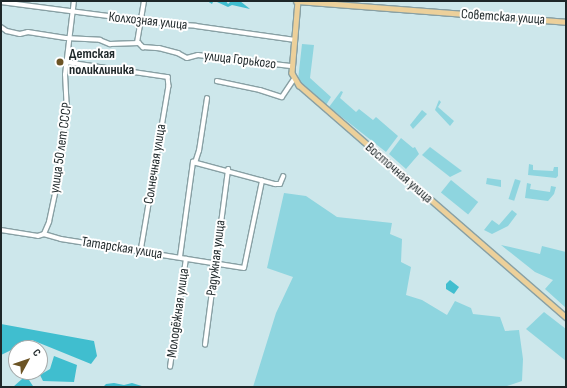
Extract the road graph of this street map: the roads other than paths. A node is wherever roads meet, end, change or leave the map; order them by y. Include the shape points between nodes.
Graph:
1 (74, 1) edge
2 (144, 1) edge
3 (297, 1) edge
4 (1, 2) edge
5 (72, 12) junction
6 (140, 20) junction
7 (566, 22) edge
8 (1, 27) edge
9 (70, 37) junction
10 (295, 40) junction
11 (137, 43) junction
12 (66, 62) junction
13 (292, 66) junction
14 (294, 79) junction
15 (217, 81) dead end
16 (207, 99) dead end
17 (194, 163) junction
18 (228, 170) junction
19 (283, 177) dead end
20 (262, 181) junction
21 (1, 230) edge
22 (44, 234) junction
23 (141, 251) junction
24 (180, 257) junction
25 (186, 259) junction
26 (215, 264) junction
27 (566, 317) edge
28 (205, 345) dead end
29 (170, 367) dead end

1 - 5 street, улица 50 лет СССР
2 - 6 street
3 - 7 main road, Советская улица
3 - 10 main road
4 - 5 street, Колхозная улица
5 - 6 street, Колхозная улица
5 - 9 street, улица 50 лет СССР
6 - 10 street, Колхозная улица
6 - 11 street
8 - 9 street via 6,31 20,34 28,32
9 - 11 street via 100,40 110,44
9 - 12 street, улица 50 лет СССР
10 - 13 main road
11 - 13 street, улица Горького via 143,47 159,48 188,58 198,55
12 - 22 street, улица 50 лет СССР via 68,112 55,193
12 - 23 street, Солнечная улица via 168,77 169,86
13 - 14 main road
14 - 15 street, улица Горького via 282,97
14 - 27 main road, Восточная улица via 328,112
16 - 17 street via 199,151
17 - 18 street
17 - 24 street, Молодёжная улица
18 - 20 street
18 - 26 street, Радужная улица
19 - 20 street via 280,184
20 - 26 street, Татарская улица via 244,268
21 - 22 street, Татарская улица via 38,236
22 - 23 street, Татарская улица
23 - 24 street, Татарская улица
24 - 25 street, Татарская улица
25 - 26 street, Татарская улица
25 - 29 street, Молодёжная улица
26 - 28 street, Радужная улица

